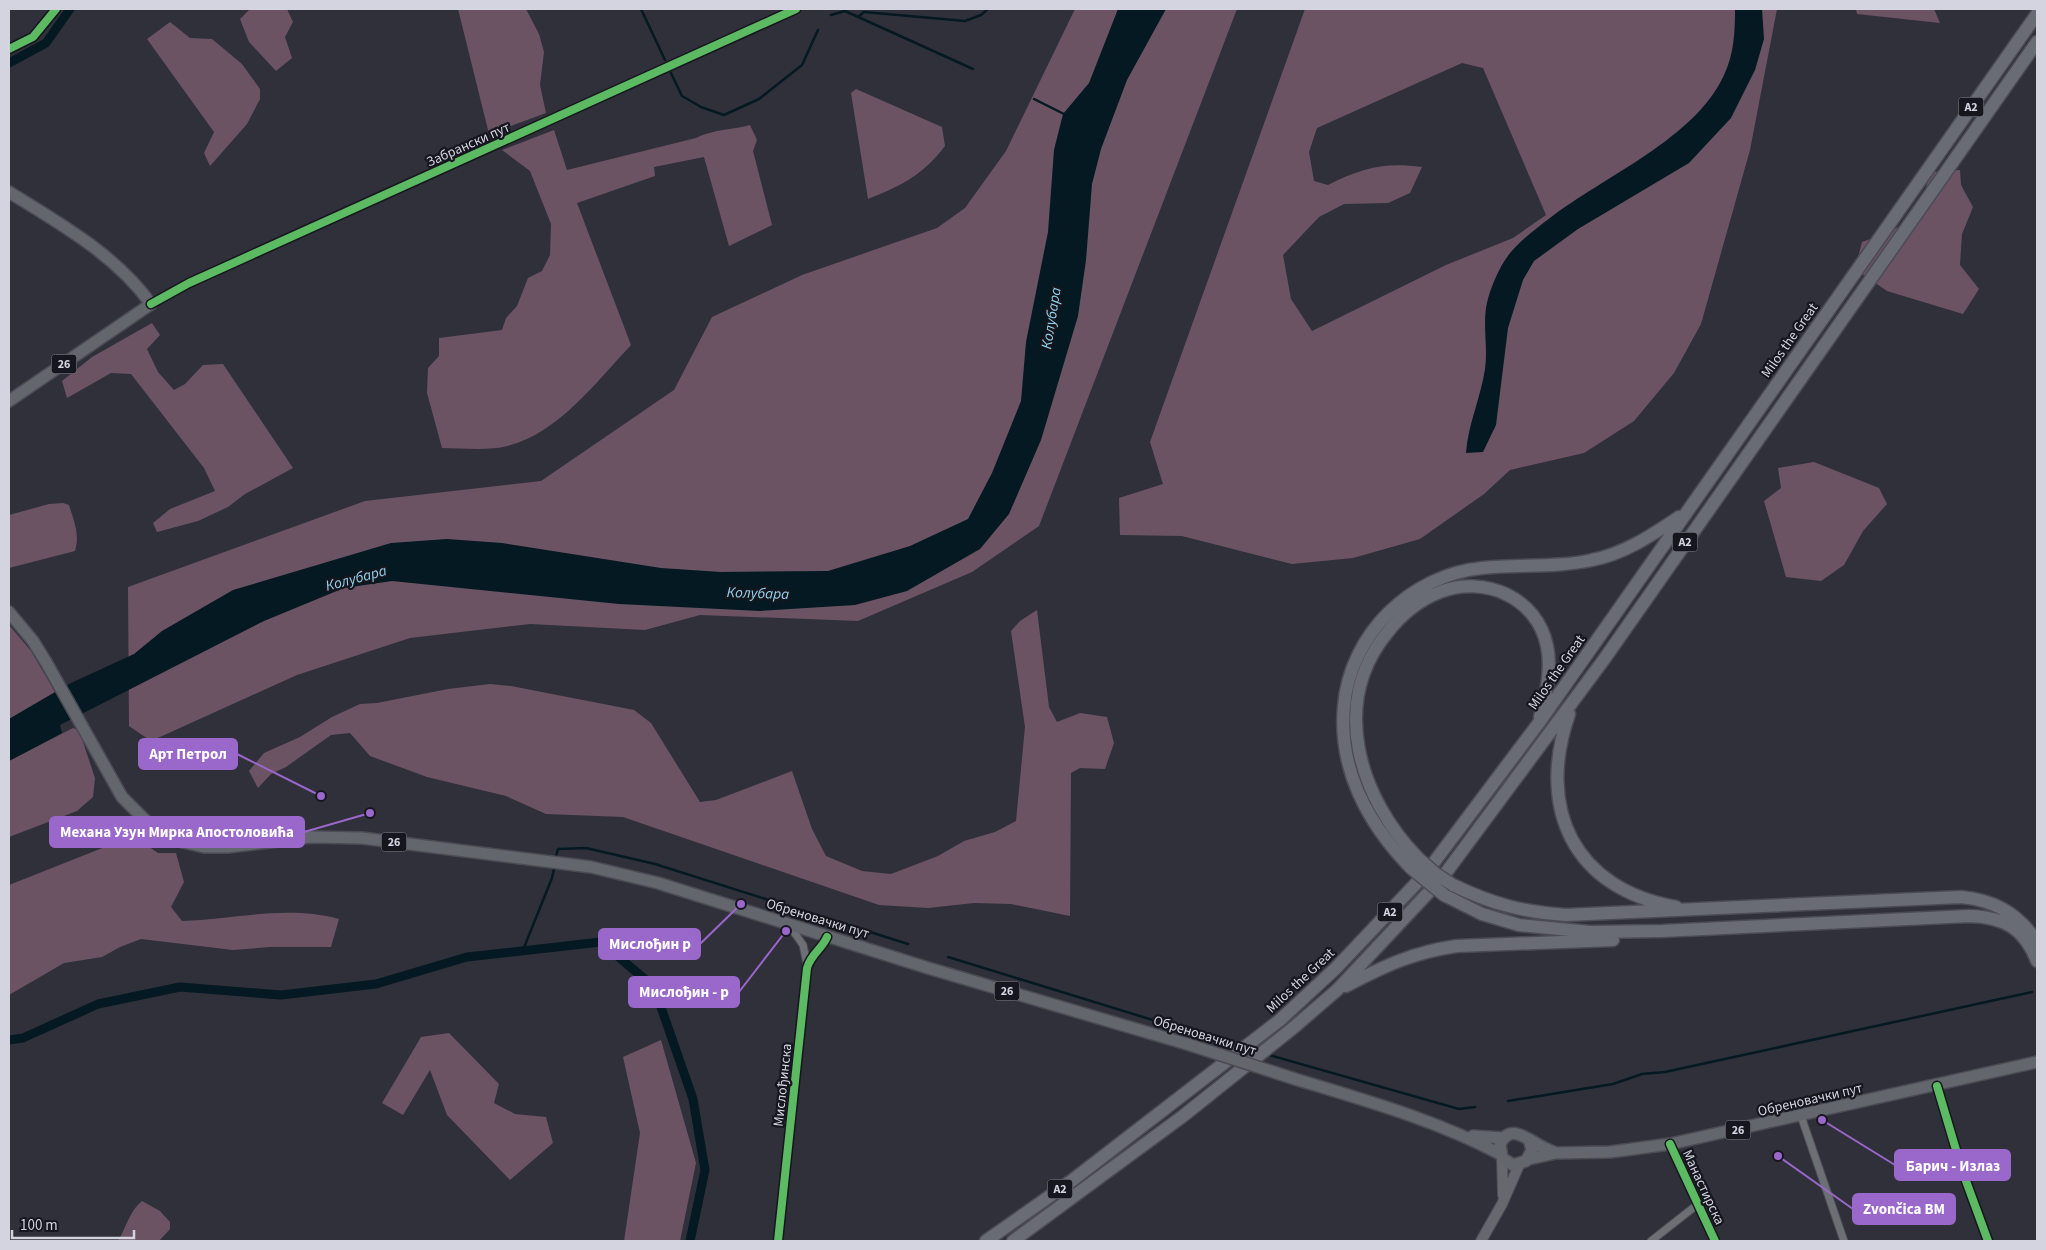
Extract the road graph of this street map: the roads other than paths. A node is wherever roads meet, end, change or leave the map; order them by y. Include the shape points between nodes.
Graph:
1 (796, 9) edge
2 (2037, 14) edge
3 (2037, 42) edge
4 (9, 192) edge
5 (151, 304) junction
6 (9, 402) edge
7 (1686, 513) junction
8 (9, 612) edge
9 (1574, 700) junction
10 (1538, 724) junction
11 (1414, 863) junction
12 (1699, 909) junction
13 (789, 925) junction
14 (1662, 931) junction
15 (827, 937) junction
16 (2037, 944) edge
17 (2037, 961) edge
18 (807, 968) junction
19 (1337, 990) junction
20 (2037, 1062) edge
21 (1937, 1086) junction
22 (1801, 1116) junction
23 (1464, 1136) junction
24 (1503, 1138) junction
25 (1528, 1139) junction
26 (1670, 1144) junction
27 (1556, 1153) junction
28 (1501, 1156) junction
29 (1524, 1162) junction
30 (1502, 1204) junction
31 (1700, 1205) junction
32 (778, 1241) edge
33 (986, 1241) edge
34 (1013, 1241) edge
35 (1481, 1241) edge
36 (1651, 1241) edge
37 (1715, 1241) edge
38 (1844, 1241) edge
39 (1988, 1241) edge

1 - 5 street, Забрански пут via 198,279
2 - 7 highway, Milos the Great / A2
3 - 9 highway, A2
4 - 5 main road via 92,245 133,281
5 - 6 main road, 26
7 - 10 highway, Milos the Great / A2
7 - 11 highway via 1643,540 1607,556 1574,563 1481,568 1439,578 1394,607 1372,632 1354,665 1346,690 1343,715 1345,752 1355,786 1371,818 1391,847
8 - 13 main road, Обреновачки пут / 26 via 46,662 122,797 144,820 174,839 191,845 228,847 288,838 332,837 549,860 658,883
9 - 12 highway via 1560,744 1556,771 1559,803 1572,839 1599,874 1628,893 1661,904
9 - 19 highway, A2 via 1442,878
10 - 11 highway via 1548,678 1547,646 1543,630 1519,601 1487,587 1456,587 1423,600 1394,624 1379,642 1362,678 1355,720 1356,740 1361,764 1380,809
10 - 33 highway, Milos the Great / A2 via 1426,873 1336,968 1280,1020 1078,1176
11 - 12 highway, bridge via 1500,906 1545,914
11 - 14 highway, bridge via 1444,895 1482,914 1519,925 1580,932
12 - 16 highway via 1933,897 1976,898 2011,913 2024,924
13 - 15 main road, Обреновачки пут / 26
13 - 18 street, Мислођинска via 803,945
14 - 17 highway via 1982,916 1995,918 2016,929 2032,948
14 - 19 highway via 1640,938 1457,946 1433,950 1399,960
15 - 18 street, Мислођинска via 812,954
15 - 23 main road, Обреновачки пут / 26, bridge via 1187,1044 1371,1102
18 - 32 street, Мислођинска
19 - 34 highway, A2 via 1183,1116
20 - 21 main road, Обреновачки пут / 26
21 - 22 main road, Обреновачки пут / 26
21 - 39 street via 1962,1170
22 - 26 main road, Обреновачки пут / 26
22 - 38 street
23 - 24 main road, Обреновачки пут / 26
23 - 28 main road, Обреновачки пут / 26
24 - 25 main road, 26 via 1517,1133
24 - 28 main road
25 - 27 main road, Обреновачки пут / 26
25 - 29 main road via 1532,1150
26 - 27 main road, Обреновачки пут / 26 via 1610,1152
26 - 31 street, Манастирска
27 - 29 main road, Обреновачки пут / 26
28 - 29 main road, 26 via 1506,1163
28 - 30 main road
29 - 30 main road
30 - 35 main road
31 - 36 street
31 - 37 street, Манастирска

